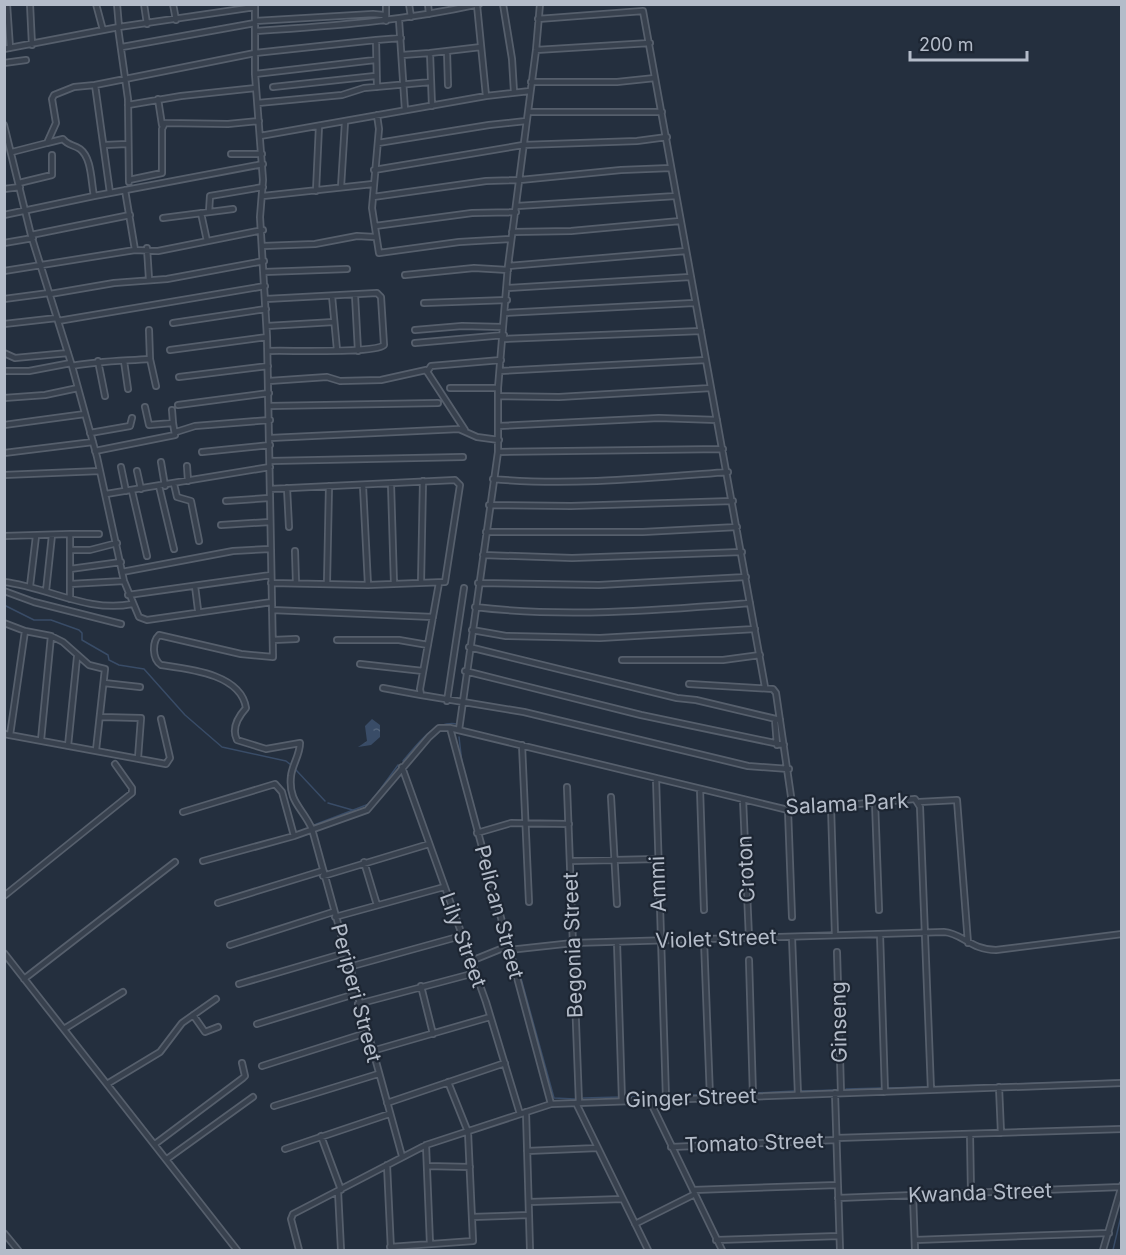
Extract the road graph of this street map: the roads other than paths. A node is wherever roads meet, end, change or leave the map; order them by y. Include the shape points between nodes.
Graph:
1 (7, 4) edge
2 (30, 4) edge
3 (96, 4) edge
4 (117, 4) edge
5 (144, 4) edge
6 (173, 4) edge
7 (386, 4) edge
8 (409, 4) edge
9 (428, 4) edge
10 (503, 4) edge
11 (540, 4) edge
12 (478, 5) edge
13 (255, 6) edge
14 (461, 6) edge
15 (429, 14) junction
16 (411, 17) junction
17 (386, 19) junction
18 (538, 19) junction
19 (176, 20) junction
20 (399, 20) junction
21 (255, 22) junction
22 (147, 24) junction
23 (118, 28) junction
24 (103, 30) junction
25 (256, 31) junction
26 (401, 38) junction
27 (376, 40) junction
28 (651, 43) junction
29 (32, 45) junction
30 (122, 47) junction
31 (481, 47) junction
32 (7, 48) edge
33 (537, 50) junction
34 (447, 51) junction
35 (255, 53) junction
36 (429, 53) junction
37 (402, 55) junction
38 (26, 60) dead end
39 (375, 60) junction
40 (4, 63) edge
41 (255, 74) junction
42 (375, 76) junction
43 (125, 78) junction
44 (655, 78) junction
45 (431, 82) junction
46 (531, 82) junction
47 (404, 84) junction
48 (95, 85) junction
49 (448, 85) dead end
50 (273, 87) dead end
51 (377, 87) junction
52 (256, 88) junction
53 (530, 91) junction
54 (514, 92) junction
55 (486, 96) junction
56 (158, 99) junction
57 (258, 103) junction
58 (128, 105) junction
59 (432, 106) junction
60 (405, 110) junction
61 (528, 112) junction
62 (662, 112) junction
63 (377, 115) junction
64 (526, 121) junction
65 (259, 122) junction
66 (345, 122) junction
67 (4, 125) edge
68 (162, 125) junction
69 (319, 126) junction
70 (260, 136) junction
71 (6, 137) edge
72 (667, 137) junction
73 (47, 143) junction
74 (378, 143) junction
75 (127, 144) junction
76 (105, 145) junction
77 (524, 145) junction
78 (12, 154) junction
79 (231, 154) dead end
80 (262, 154) junction
81 (52, 155) dead end
82 (4, 158) edge
83 (263, 165) junction
84 (671, 168) junction
85 (375, 170) junction
86 (162, 173) junction
87 (129, 180) junction
88 (520, 180) junction
89 (162, 183) junction
90 (373, 184) junction
91 (20, 185) junction
92 (263, 186) junction
93 (341, 187) junction
94 (4, 189) edge
95 (127, 189) junction
96 (316, 191) junction
97 (110, 193) junction
98 (94, 196) junction
99 (263, 196) junction
100 (676, 196) junction
101 (372, 197) junction
102 (233, 209) dead end
103 (517, 209) junction
104 (26, 210) junction
105 (209, 212) junction
106 (201, 213) junction
107 (4, 215) edge
108 (130, 215) junction
109 (163, 218) dead end
110 (680, 221) junction
111 (375, 226) junction
112 (263, 230) junction
113 (512, 232) junction
114 (32, 236) junction
115 (375, 237) junction
116 (511, 239) junction
117 (207, 241) junction
118 (4, 243) edge
119 (263, 246) junction
120 (147, 248) junction
121 (135, 249) junction
122 (686, 251) junction
123 (264, 261) junction
124 (40, 265) junction
125 (508, 268) junction
126 (347, 270) dead end
127 (4, 271) edge
128 (264, 272) junction
129 (405, 275) dead end
130 (690, 277) junction
131 (149, 279) junction
132 (265, 286) junction
133 (507, 288) junction
134 (50, 293) junction
135 (355, 295) junction
136 (332, 296) junction
137 (4, 298) edge
138 (266, 299) junction
139 (507, 300) junction
140 (424, 303) dead end
141 (694, 303) junction
142 (266, 309) junction
143 (506, 314) junction
144 (58, 320) junction
145 (334, 322) junction
146 (172, 323) dead end
147 (4, 324) edge
148 (267, 326) junction
149 (503, 327) junction
150 (148, 330) dead end
151 (415, 330) dead end
152 (701, 332) junction
153 (267, 337) junction
154 (504, 337) junction
155 (415, 343) dead end
156 (170, 350) dead end
157 (337, 350) junction
158 (268, 351) junction
159 (358, 351) junction
160 (4, 353) edge
161 (68, 353) junction
162 (150, 359) junction
163 (501, 360) junction
164 (706, 360) junction
165 (98, 361) junction
166 (124, 362) junction
167 (72, 365) junction
168 (268, 366) junction
169 (4, 371) edge
170 (500, 371) junction
171 (427, 372) junction
172 (179, 377) dead end
173 (268, 381) junction
174 (156, 386) dead end
175 (78, 388) junction
176 (128, 388) dead end
177 (450, 388) dead end
178 (498, 388) junction
179 (711, 388) junction
180 (269, 393) junction
181 (105, 396) dead end
182 (498, 396) junction
183 (4, 398) edge
184 (438, 404) dead end
185 (178, 405) dead end
186 (269, 406) junction
187 (145, 407) dead end
188 (172, 410) dead end
189 (85, 414) junction
190 (132, 418) dead end
191 (270, 420) junction
192 (717, 420) junction
193 (173, 423) junction
194 (4, 425) edge
195 (498, 426) junction
196 (465, 430) junction
197 (176, 432) junction
198 (90, 433) junction
199 (270, 438) junction
200 (499, 440) junction
201 (93, 442) junction
202 (270, 445) junction
203 (723, 449) junction
204 (95, 451) junction
205 (202, 452) dead end
206 (498, 452) junction
207 (4, 453) edge
208 (463, 457) dead end
209 (161, 462) dead end
210 (270, 464) junction
211 (187, 466) dead end
212 (121, 467) dead end
213 (100, 471) junction
214 (138, 471) dead end
215 (728, 472) junction
216 (4, 475) edge
217 (493, 479) junction
218 (188, 481) junction
219 (423, 481) junction
220 (174, 484) junction
221 (391, 484) junction
222 (162, 486) junction
223 (329, 486) junction
224 (363, 486) junction
225 (287, 488) junction
226 (141, 489) junction
227 (270, 489) junction
228 (129, 491) junction
229 (106, 494) junction
230 (269, 498) junction
231 (226, 501) dead end
232 (733, 501) junction
233 (489, 505) junction
234 (270, 522) junction
235 (221, 525) dead end
236 (289, 527) dead end
237 (738, 527) junction
238 (486, 532) junction
239 (70, 534) junction
240 (99, 534) dead end
241 (51, 535) junction
242 (4, 536) edge
243 (36, 536) junction
244 (199, 541) dead end
245 (117, 543) junction
246 (174, 549) dead end
247 (270, 549) junction
248 (70, 550) junction
249 (295, 551) dead end
250 (742, 552) junction
251 (483, 555) junction
252 (147, 556) dead end
253 (121, 562) junction
254 (32, 568) junction
255 (41, 569) dead end
256 (70, 569) junction
257 (122, 572) junction
258 (271, 575) junction
259 (746, 577) junction
260 (124, 581) junction
261 (4, 582) edge
262 (271, 583) junction
263 (296, 583) junction
264 (327, 583) junction
265 (421, 583) junction
266 (439, 583) junction
267 (478, 583) junction
268 (70, 584) junction
269 (394, 584) junction
270 (368, 585) junction
271 (30, 586) junction
272 (195, 586) junction
273 (464, 588) dead end
274 (4, 591) edge
275 (46, 591) junction
276 (128, 595) junction
277 (70, 599) junction
278 (272, 602) junction
279 (750, 603) junction
280 (132, 604) junction
281 (96, 606) junction
282 (475, 607) junction
283 (198, 610) junction
284 (272, 610) junction
285 (433, 617) junction
286 (94, 619) junction
287 (4, 623) edge
288 (120, 624) dead end
289 (755, 629) junction
290 (472, 630) junction
291 (25, 631) junction
292 (51, 636) junction
293 (296, 639) dead end
294 (273, 640) junction
295 (337, 640) dead end
296 (428, 645) junction
297 (469, 647) junction
298 (760, 655) junction
299 (77, 657) junction
300 (622, 660) dead end
301 (360, 664) dead end
302 (423, 671) junction
303 (465, 671) junction
304 (104, 682) junction
305 (689, 684) dead end
306 (140, 687) dead end
307 (765, 687) junction
308 (383, 688) dead end
309 (421, 695) junction
310 (447, 701) junction
311 (461, 703) junction
312 (101, 717) junction
313 (161, 719) dead end
314 (778, 720) junction
315 (450, 728) junction
316 (459, 730) junction
317 (7, 734) edge
318 (41, 740) junction
319 (522, 745) junction
320 (777, 745) junction
321 (784, 745) junction
322 (68, 746) junction
323 (96, 750) junction
324 (138, 758) junction
325 (115, 764) dead end
326 (402, 767) junction
327 (789, 769) junction
328 (656, 778) junction
329 (567, 787) dead end
330 (700, 789) junction
331 (611, 796) dead end
332 (743, 799) junction
333 (875, 802) junction
334 (919, 802) junction
335 (831, 807) junction
336 (790, 810) junction
337 (183, 812) dead end
338 (525, 823) junction
339 (569, 824) junction
340 (312, 829) junction
341 (477, 833) junction
342 (294, 836) junction
343 (429, 844) junction
344 (657, 859) junction
345 (614, 860) junction
346 (203, 861) dead end
347 (571, 861) junction
348 (175, 862) dead end
349 (364, 862) junction
350 (322, 873) junction
351 (444, 887) junction
352 (4, 896) edge
353 (529, 902) dead end
354 (218, 903) dead end
355 (617, 904) dead end
356 (377, 905) junction
357 (704, 910) dead end
358 (879, 910) dead end
359 (334, 914) junction
360 (792, 917) dead end
361 (924, 932) junction
362 (880, 934) junction
363 (1122, 934) edge
364 (835, 935) junction
365 (461, 936) junction
366 (792, 937) junction
367 (749, 938) junction
368 (704, 940) junction
369 (617, 942) junction
370 (661, 942) junction
371 (573, 943) junction
372 (968, 943) junction
373 (230, 945) dead end
374 (509, 948) junction
375 (837, 952) dead end
376 (4, 953) edge
377 (345, 953) junction
378 (749, 960) dead end
379 (471, 961) junction
380 (349, 967) junction
381 (475, 973) junction
382 (24, 979) junction
383 (239, 984) dead end
384 (421, 986) junction
385 (123, 992) dead end
386 (356, 994) junction
387 (216, 999) dead end
388 (358, 1004) junction
389 (193, 1015) junction
390 (490, 1017) junction
391 (257, 1024) dead end
392 (218, 1027) dead end
393 (64, 1029) junction
394 (366, 1033) junction
395 (433, 1034) junction
396 (372, 1051) junction
397 (242, 1063) dead end
398 (505, 1063) junction
399 (262, 1066) dead end
400 (378, 1074) junction
401 (448, 1082) junction
402 (1122, 1083) edge
403 (107, 1084) junction
404 (999, 1088) junction
405 (931, 1090) junction
406 (885, 1092) junction
407 (838, 1093) junction
408 (798, 1095) junction
409 (753, 1096) junction
410 (253, 1097) dead end
411 (710, 1097) junction
412 (666, 1098) junction
413 (649, 1099) junction
414 (622, 1101) junction
415 (387, 1103) junction
416 (578, 1103) junction
417 (551, 1104) junction
418 (274, 1106) dead end
419 (523, 1113) junction
420 (389, 1114) junction
421 (1122, 1129) edge
422 (468, 1132) junction
423 (1001, 1133) junction
424 (970, 1134) junction
425 (321, 1136) junction
426 (836, 1139) junction
427 (154, 1144) junction
428 (426, 1145) junction
429 (671, 1147) junction
430 (598, 1148) junction
431 (285, 1149) dead end
432 (527, 1151) junction
433 (402, 1156) junction
434 (167, 1159) junction
435 (387, 1165) junction
436 (427, 1166) junction
437 (470, 1167) junction
438 (838, 1185) junction
439 (1121, 1186) edge
440 (339, 1191) junction
441 (694, 1192) junction
442 (971, 1193) junction
443 (913, 1195) junction
444 (838, 1198) junction
445 (622, 1199) junction
446 (529, 1202) junction
447 (529, 1215) junction
448 (472, 1217) junction
449 (635, 1224) junction
450 (4, 1233) edge
451 (1109, 1233) junction
452 (839, 1236) junction
453 (716, 1240) junction
454 (915, 1240) junction
455 (430, 1244) junction
456 (391, 1249) edge
457 (18, 1251) edge
458 (237, 1251) edge
459 (299, 1251) edge
460 (341, 1251) edge
461 (530, 1251) edge
462 (648, 1251) edge
463 (722, 1251) edge
464 (840, 1251) edge
465 (915, 1251) edge
466 (1103, 1251) edge

1 - 32 street
2 - 29 street
3 - 24 street
4 - 23 street
5 - 22 street
6 - 19 street
7 - 17 street
8 - 16 street
9 - 15 street
10 - 54 street
11 - 18 street
12 - 14 street
12 - 31 street
13 - 19 street
13 - 21 street
14 - 15 street
15 - 16 street
16 - 20 street
17 - 20 street
17 - 21 street via 361,15
17 - 25 street via 331,28
18 - 28 street via 640,10 644,11
18 - 33 street
19 - 22 street
20 - 26 street
21 - 25 street
21 - 30 street
22 - 23 street
23 - 24 street
23 - 30 street
24 - 29 street
25 - 35 street
26 - 27 street
26 - 37 street
27 - 35 street
27 - 39 street
28 - 33 street
28 - 44 street
29 - 32 street
30 - 43 street
31 - 34 street
31 - 55 street
33 - 46 street
34 - 36 street
34 - 49 street
35 - 41 street
35 - 43 street
36 - 37 street
36 - 45 street
37 - 47 street
38 - 40 street
39 - 41 street
39 - 42 street
41 - 52 street
42 - 50 street
42 - 51 street
43 - 48 street
43 - 58 street
44 - 46 street
44 - 62 street
45 - 47 street
45 - 59 street
46 - 53 street
47 - 51 street
47 - 60 street
48 - 73 street via 74,87 53,97 56,123
48 - 76 street
51 - 57 street via 342,95
52 - 56 street
52 - 57 street
53 - 54 street
53 - 61 street
54 - 55 street
55 - 59 street
56 - 58 street
56 - 68 street
57 - 65 street
58 - 75 street
59 - 60 street
60 - 63 street
61 - 62 street
61 - 64 street
62 - 72 street
63 - 66 street
63 - 74 street
64 - 74 street
64 - 77 street
65 - 68 street
65 - 70 street
66 - 69 street
66 - 93 street
67 - 71 street
68 - 86 street
69 - 70 street
69 - 96 street
70 - 80 street
71 - 78 street
72 - 77 street
72 - 84 street
73 - 78 street
73 - 98 street via 63,139 81,149 87,157
74 - 85 street
75 - 76 street
75 - 87 street
76 - 97 street
77 - 85 street
77 - 88 street
78 - 82 street
78 - 91 street
79 - 80 street
80 - 83 street
81 - 91 street via 52,175
83 - 89 street
83 - 92 street
84 - 88 street
84 - 100 street
85 - 90 street
86 - 87 street
86 - 89 street
87 - 95 street
88 - 101 street
88 - 103 street
89 - 95 street
90 - 93 street
90 - 101 street
91 - 94 street
91 - 104 street
92 - 99 street
92 - 105 street via 210,196
93 - 96 street
95 - 97 street
95 - 108 street
96 - 99 street
97 - 98 street
98 - 104 street
99 - 112 street
100 - 103 street
100 - 110 street
101 - 111 street
102 - 105 street
103 - 111 street
103 - 113 street
104 - 107 street
104 - 114 street
105 - 106 street
106 - 109 street
106 - 117 street
108 - 114 street
108 - 121 street
110 - 113 street
110 - 122 street
111 - 115 street
112 - 117 street
112 - 119 street
113 - 116 street
114 - 118 street
114 - 124 street
115 - 116 street via 377,252 381,254
115 - 119 street
116 - 125 street
117 - 120 street via 158,251
119 - 123 street
120 - 121 street
120 - 131 street
121 - 124 street
122 - 125 street
122 - 130 street
123 - 128 street
123 - 131 street
124 - 127 street
124 - 134 street
125 - 129 street
125 - 133 street
126 - 128 street
128 - 132 street
130 - 133 street
130 - 141 street
131 - 134 street
132 - 138 street
132 - 144 street
133 - 139 street
134 - 137 street
134 - 144 street
135 - 136 street
135 - 159 street
135 - 159 street via 377,293 381,297 384,345
136 - 138 street
136 - 145 street
138 - 142 street
139 - 140 street
139 - 143 street
141 - 143 street
141 - 152 street
142 - 146 street
142 - 148 street
143 - 149 street
144 - 147 street
144 - 161 street
145 - 148 street
145 - 157 street
148 - 153 street
149 - 151 street
149 - 154 street
150 - 162 street
152 - 154 street
152 - 164 street
153 - 156 street
153 - 158 street
154 - 155 street
154 - 163 street
157 - 158 street
157 - 159 street
158 - 168 street
160 - 161 street via 15,358
161 - 167 street
162 - 166 street
162 - 174 street
163 - 170 street
163 - 171 street via 431,366
164 - 170 street
164 - 179 street
165 - 166 street
165 - 167 street
165 - 181 street
166 - 176 street
167 - 169 street
167 - 175 street
168 - 172 street
168 - 173 street
170 - 178 street
171 - 173 street via 381,380 340,381 327,377
171 - 196 street
173 - 180 street
175 - 183 street
175 - 189 street
177 - 178 street
178 - 182 street
179 - 182 street via 559,397
179 - 192 street
180 - 185 street
180 - 186 street
182 - 195 street
184 - 186 street
186 - 191 street
187 - 193 street via 151,426
188 - 193 street
189 - 194 street
189 - 198 street
190 - 198 street via 130,426
191 - 197 street via 195,426
191 - 199 street
192 - 195 street via 659,418
192 - 203 street
193 - 197 street
195 - 200 street
196 - 199 street
196 - 200 street via 477,437
197 - 204 street via 172,437
198 - 201 street
199 - 202 street
200 - 206 street
201 - 204 street
201 - 207 street
202 - 205 street
202 - 210 street
203 - 206 street
203 - 215 street
204 - 213 street
206 - 217 street
208 - 210 street
209 - 222 street
210 - 218 street
210 - 227 street
211 - 218 street
212 - 228 street
213 - 216 street
213 - 229 street
214 - 226 street
215 - 217 street via 649,478
215 - 232 street
217 - 233 street
218 - 220 street
219 - 221 street
219 - 265 street
219 - 266 street via 455,480 460,485 446,580
220 - 222 street
220 - 244 street via 177,497 191,501
221 - 224 street
221 - 269 street
222 - 226 street
222 - 246 street
223 - 224 street
223 - 225 street
223 - 264 street
224 - 270 street
225 - 227 street
225 - 236 street
226 - 228 street
227 - 230 street
228 - 229 street
228 - 252 street
229 - 245 street
230 - 231 street
230 - 234 street
232 - 233 street
232 - 237 street
233 - 238 street
234 - 235 street
234 - 247 street
237 - 238 street via 643,532
237 - 250 street
238 - 251 street
239 - 240 street
239 - 241 street
239 - 248 street
241 - 243 street
241 - 275 street
242 - 243 street
243 - 254 street
245 - 248 street
245 - 253 street
247 - 257 street via 233,551
247 - 258 street
248 - 256 street
249 - 263 street
250 - 251 street via 572,558
250 - 259 street
251 - 267 street
253 - 256 street
253 - 257 street
254 - 255 street
254 - 271 street
256 - 268 street
257 - 260 street
258 - 262 street
258 - 272 street
259 - 267 street via 599,585
259 - 279 street
260 - 268 street
260 - 276 street
261 - 271 street
262 - 263 street
262 - 278 street
263 - 264 street
264 - 270 street
265 - 266 street
265 - 269 street
266 - 285 street
267 - 282 street
268 - 277 street
269 - 270 street
271 - 275 street
272 - 276 street
272 - 283 street
273 - 310 street
274 - 286 street
275 - 277 street
276 - 280 street
277 - 281 street
278 - 283 street
278 - 284 street
279 - 282 street via 529,612
279 - 289 street
280 - 281 street
280 - 283 street via 139,617 147,620
281 - 286 street
282 - 290 street
284 - 285 street
284 - 294 street
285 - 296 street
286 - 288 street
287 - 291 street
289 - 290 street via 600,638 506,636
289 - 298 street
290 - 297 street
291 - 292 street
291 - 317 street
292 - 299 street
292 - 318 street
293 - 294 street
294 - 340 street via 271,657 159,635 154,655 161,665 200,672 239,691 246,708 238,715 234,736 241,743 266,749 300,743 291,774 291,790 295,804
295 - 296 street via 399,640
296 - 302 street
297 - 303 street
297 - 314 street
298 - 300 street via 723,660
298 - 307 street
299 - 304 street via 105,669
299 - 322 street
301 - 302 street
302 - 309 street
303 - 311 street
303 - 320 street via 641,716
304 - 306 street
304 - 312 street
305 - 307 street
307 - 314 street via 776,693
308 - 309 street
309 - 310 street
310 - 311 street
311 - 316 street
311 - 327 street via 534,715 748,766
312 - 323 street
312 - 324 street via 141,718
313 - 324 street via 169,762
314 - 320 street
314 - 321 street
315 - 316 street
315 - 326 street via 439,728
315 - 341 street, Pelican Street
316 - 319 street, Salama Park
317 - 318 street
318 - 322 street
319 - 328 street, Salama Park
319 - 338 street
320 - 321 street
321 - 327 street
322 - 323 street
323 - 324 street
325 - 352 street via 132,793
326 - 340 street via 367,810
326 - 343 street, Lily Street
327 - 336 street
328 - 330 street, Salama Park
328 - 344 street, Ammi
329 - 339 street, Begonia Street
330 - 332 street, Salama Park
330 - 357 street
331 - 345 street
332 - 336 street, Salama Park
332 - 367 street, Croton
333 - 334 street, Salama Park
333 - 335 street, Salama Park
333 - 358 street
334 - 361 street, Salama Park
334 - 372 street via 957,800
335 - 336 street, Salama Park
335 - 364 street
336 - 360 street
337 - 342 street via 275,784 282,792
338 - 339 street
338 - 341 street
338 - 353 street
339 - 347 street, Begonia Street
340 - 342 street
340 - 350 street, Periperi Street
341 - 374 street, Pelican Street
342 - 346 street
343 - 349 street
343 - 351 street, Lily Street
344 - 345 street
344 - 370 street, Ammi
345 - 347 street
345 - 355 street
347 - 371 street, Begonia Street
348 - 382 street
349 - 350 street
349 - 356 street
350 - 354 street
350 - 359 street, Periperi Street
351 - 356 street
351 - 365 street, Lily Street
356 - 359 street
359 - 373 street
359 - 377 street, Periperi Street
361 - 362 street, Violet Street
361 - 372 street, Violet Street via 949,932
361 - 405 street, Salama Park
362 - 364 street, Violet Street
362 - 406 street
363 - 372 street, Violet Street via 996,950
364 - 366 street, Violet Street
365 - 379 street, Lily Street
365 - 380 street
366 - 367 street, Violet Street
366 - 408 street
367 - 368 street, Violet Street
368 - 370 street, Violet Street
368 - 411 street
369 - 370 street, Violet Street
369 - 371 street, Violet Street
369 - 414 street
370 - 412 street, Ammi
371 - 374 street, Violet Street
371 - 416 street, Begonia Street
374 - 379 street, Violet Street
374 - 417 street, Pelican Street
375 - 407 street, Ginseng
376 - 382 street
377 - 380 street, Periperi Street
377 - 383 street
378 - 409 street
379 - 381 street, Lily Street
380 - 386 street, Periperi Street
381 - 384 street
381 - 390 street, Lily Street
382 - 393 street
384 - 388 street
384 - 395 street
385 - 393 street
386 - 388 street, Periperi Street
386 - 391 street
387 - 389 street
388 - 394 street, Periperi Street
389 - 392 street via 205,1032
389 - 403 street via 160,1052
390 - 395 street
390 - 398 street, Lily Street
393 - 403 street
394 - 396 street, Periperi Street
394 - 399 street
395 - 396 street
396 - 400 street, Periperi Street
397 - 427 street via 243,1078
398 - 401 street
398 - 419 street, Lily Street
400 - 415 street, Periperi Street
400 - 418 street
401 - 415 street
401 - 422 street
402 - 404 street, Ginger Street
403 - 427 street
404 - 405 street, Ginger Street
404 - 423 street
405 - 406 street, Ginger Street
406 - 407 street, Ginger Street
407 - 408 street, Ginger Street
407 - 426 street, Ginseng
408 - 409 street, Ginger Street
409 - 411 street, Ginger Street
410 - 434 street
411 - 412 street, Ginger Street
412 - 413 street, Ginger Street
413 - 414 street, Ginger Street
413 - 429 street
414 - 416 street, Ginger Street
415 - 420 street, Periperi Street
416 - 417 street, Ginger Street
416 - 430 street
417 - 419 street, Ginger Street
419 - 422 street, Ginger Street
419 - 432 street, Lily Street
420 - 425 street
420 - 433 street, Periperi Street
421 - 423 street, Tomato Street
422 - 428 street, Ginger Street
422 - 437 street
423 - 424 street, Tomato Street
424 - 426 street, Tomato Street
424 - 442 street
425 - 431 street
425 - 440 street
426 - 429 street, Tomato Street
426 - 438 street, Ginseng
427 - 434 street
428 - 433 street, Ginger Street
428 - 436 street
429 - 441 street
430 - 432 street
430 - 445 street
432 - 446 street, Lily Street
433 - 435 street, Ginger Street
434 - 458 street
435 - 440 street, Ginger Street
435 - 456 street
436 - 437 street
436 - 455 street
437 - 448 street
438 - 441 street
438 - 444 street, Ginseng
439 - 442 street, Kwanda Street
439 - 451 street
440 - 459 street, Ginger Street via 291,1217
440 - 460 street
441 - 449 street
441 - 453 street
442 - 443 street, Kwanda Street
443 - 444 street, Kwanda Street
443 - 454 street
444 - 452 street, Ginseng
445 - 446 street
445 - 449 street
446 - 447 street, Lily Street
447 - 448 street
447 - 461 street, Lily Street
448 - 455 street via 473,1241
449 - 462 street
450 - 457 street
451 - 454 street
451 - 466 street
452 - 453 street
452 - 464 street, Ginseng
453 - 463 street
454 - 465 street
455 - 456 street

